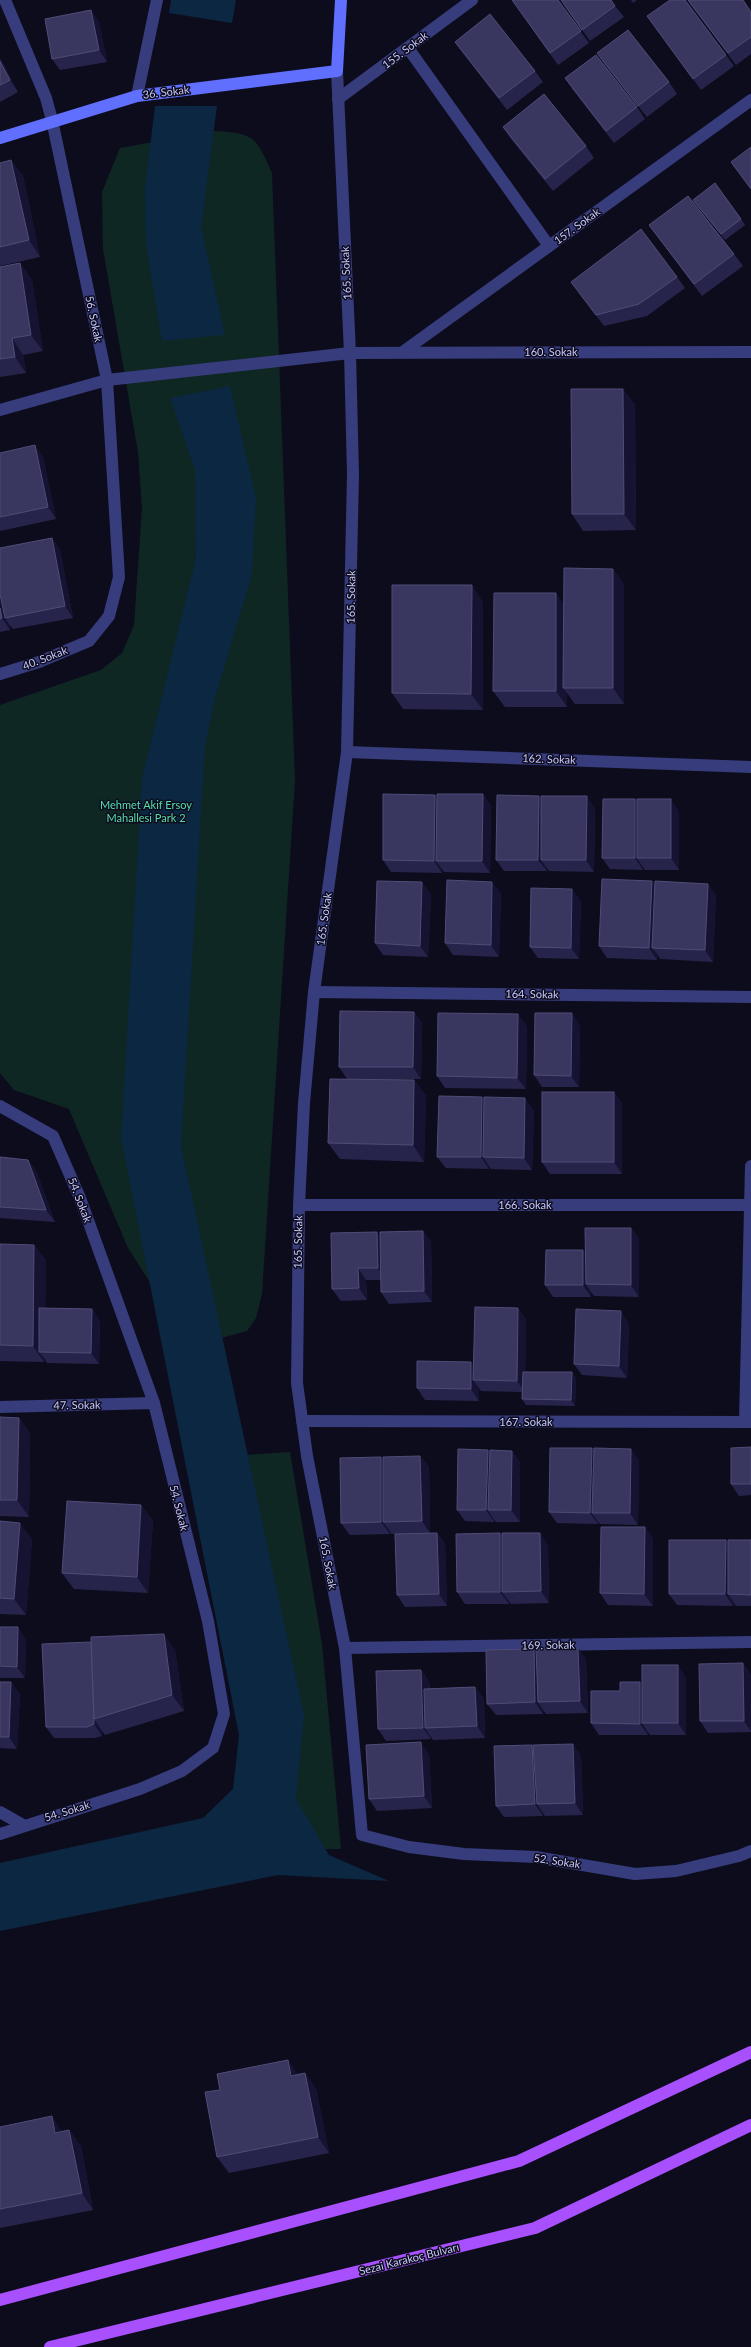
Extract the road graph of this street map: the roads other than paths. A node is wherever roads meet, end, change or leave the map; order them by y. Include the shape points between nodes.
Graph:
1 (5, 0) edge
2 (157, 0) edge
3 (341, 0) edge
4 (472, 0) edge
5 (408, 48) junction
6 (337, 71) junction
7 (137, 96) junction
8 (338, 99) junction
9 (751, 100) edge
10 (52, 120) junction
11 (0, 138) edge
12 (549, 246) junction
13 (404, 351) junction
14 (751, 352) edge
15 (350, 353) junction
16 (107, 380) junction
17 (0, 410) edge
18 (89, 641) joint
19 (0, 674) edge
20 (347, 752) junction
21 (751, 767) edge
22 (314, 992) junction
23 (751, 997) edge
24 (0, 1106) edge
25 (751, 1166) edge
26 (299, 1205) junction
27 (750, 1205) edge
28 (154, 1403) junction
29 (0, 1407) edge
30 (302, 1421) junction
31 (748, 1422) edge
32 (751, 1642) edge
33 (345, 1648) junction
34 (0, 1812) edge
35 (23, 1825) junction
36 (0, 1834) edge
37 (362, 1834) joint
38 (751, 1851) edge
39 (751, 2052) edge
40 (751, 2124) edge
41 (0, 2300) edge
42 (50, 2347) edge

1 - 10 street, 56. Sokak via 43,90
2 - 7 street
3 - 6 main road, 165. Sokak
4 - 5 street, 155. Sokak
5 - 8 street, 155. Sokak
5 - 12 street
6 - 7 main road, 36. Sokak
6 - 8 street, 165. Sokak
7 - 10 main road, 36. Sokak
8 - 15 street, 165. Sokak
9 - 12 street, 157. Sokak
10 - 11 main road, 36. Sokak
10 - 16 street, 56. Sokak
12 - 13 street, 157. Sokak
13 - 14 street, 160. Sokak
13 - 15 street, 160. Sokak
15 - 16 street, 160. Sokak
15 - 20 street, 165. Sokak via 353,474
16 - 17 street, 160. Sokak
16 - 18 street, 56. Sokak via 119,577 109,616
18 - 19 street, 40. Sokak via 39,662
20 - 21 street, 162. Sokak
20 - 22 street, 165. Sokak
22 - 23 street, 164. Sokak
22 - 26 street, 165. Sokak via 304,1103
24 - 28 street, 54. Sokak via 54,1136 80,1198
25 - 27 street
26 - 27 street, 166. Sokak
26 - 30 street, 165. Sokak via 297,1382
27 - 31 street
28 - 29 street, 47. Sokak
28 - 35 street, 54. Sokak via 208,1621 224,1714 214,1748 182,1772 140,1789
30 - 31 street, 167. Sokak
30 - 33 street, 165. Sokak
32 - 33 street, 169. Sokak
33 - 37 street, 165. Sokak
34 - 35 street
35 - 36 street, 54. Sokak
37 - 38 street, 52. Sokak via 409,1847 464,1854 536,1858 635,1874 676,1871
39 - 41 main road via 519,2162
40 - 42 main road, Sezai Karakoç Bulvarı via 535,2228

